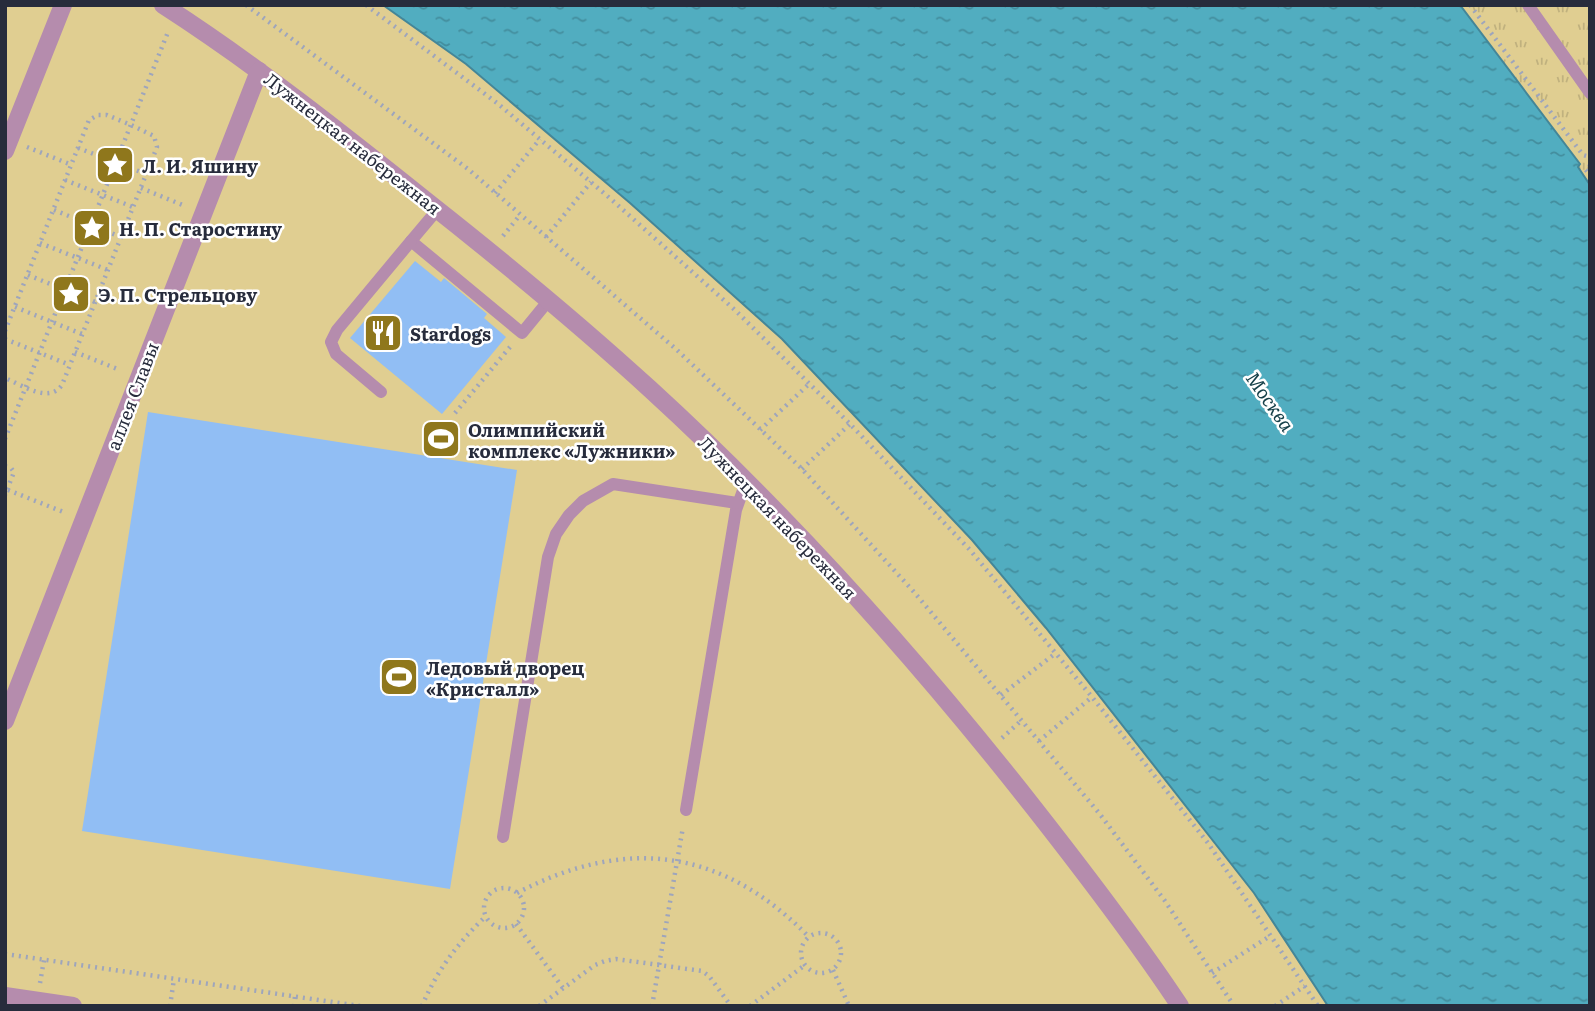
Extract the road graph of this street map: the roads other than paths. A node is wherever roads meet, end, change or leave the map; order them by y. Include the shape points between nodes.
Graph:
1 (62, 5) edge
2 (163, 5) edge
3 (1528, 5) edge
4 (259, 71) junction
5 (1590, 93) edge
6 (7, 146) edge
7 (438, 209) junction
8 (411, 241) junction
9 (549, 300) junction
10 (380, 392) dead end
11 (746, 482) junction
12 (737, 503) junction
13 (5, 721) edge
14 (686, 810) road end
15 (503, 837) dead end
16 (5, 996) edge
17 (72, 1006) edge
18 (1180, 1006) edge

1 - 6 street
2 - 4 street, Лужнецкая набережная
3 - 5 lane
4 - 7 street, Лужнецкая набережная
4 - 13 street, аллея Славы
7 - 8 lane
7 - 9 street, Лужнецкая набережная
8 - 9 lane via 522,333
8 - 10 lane via 331,342 335,354
9 - 11 street, Лужнецкая набережная via 651,389
11 - 12 lane
11 - 18 street, Лужнецкая набережная via 882,625 988,750 1093,884
12 - 14 lane
12 - 15 lane via 612,484 569,515 548,557
16 - 17 street

